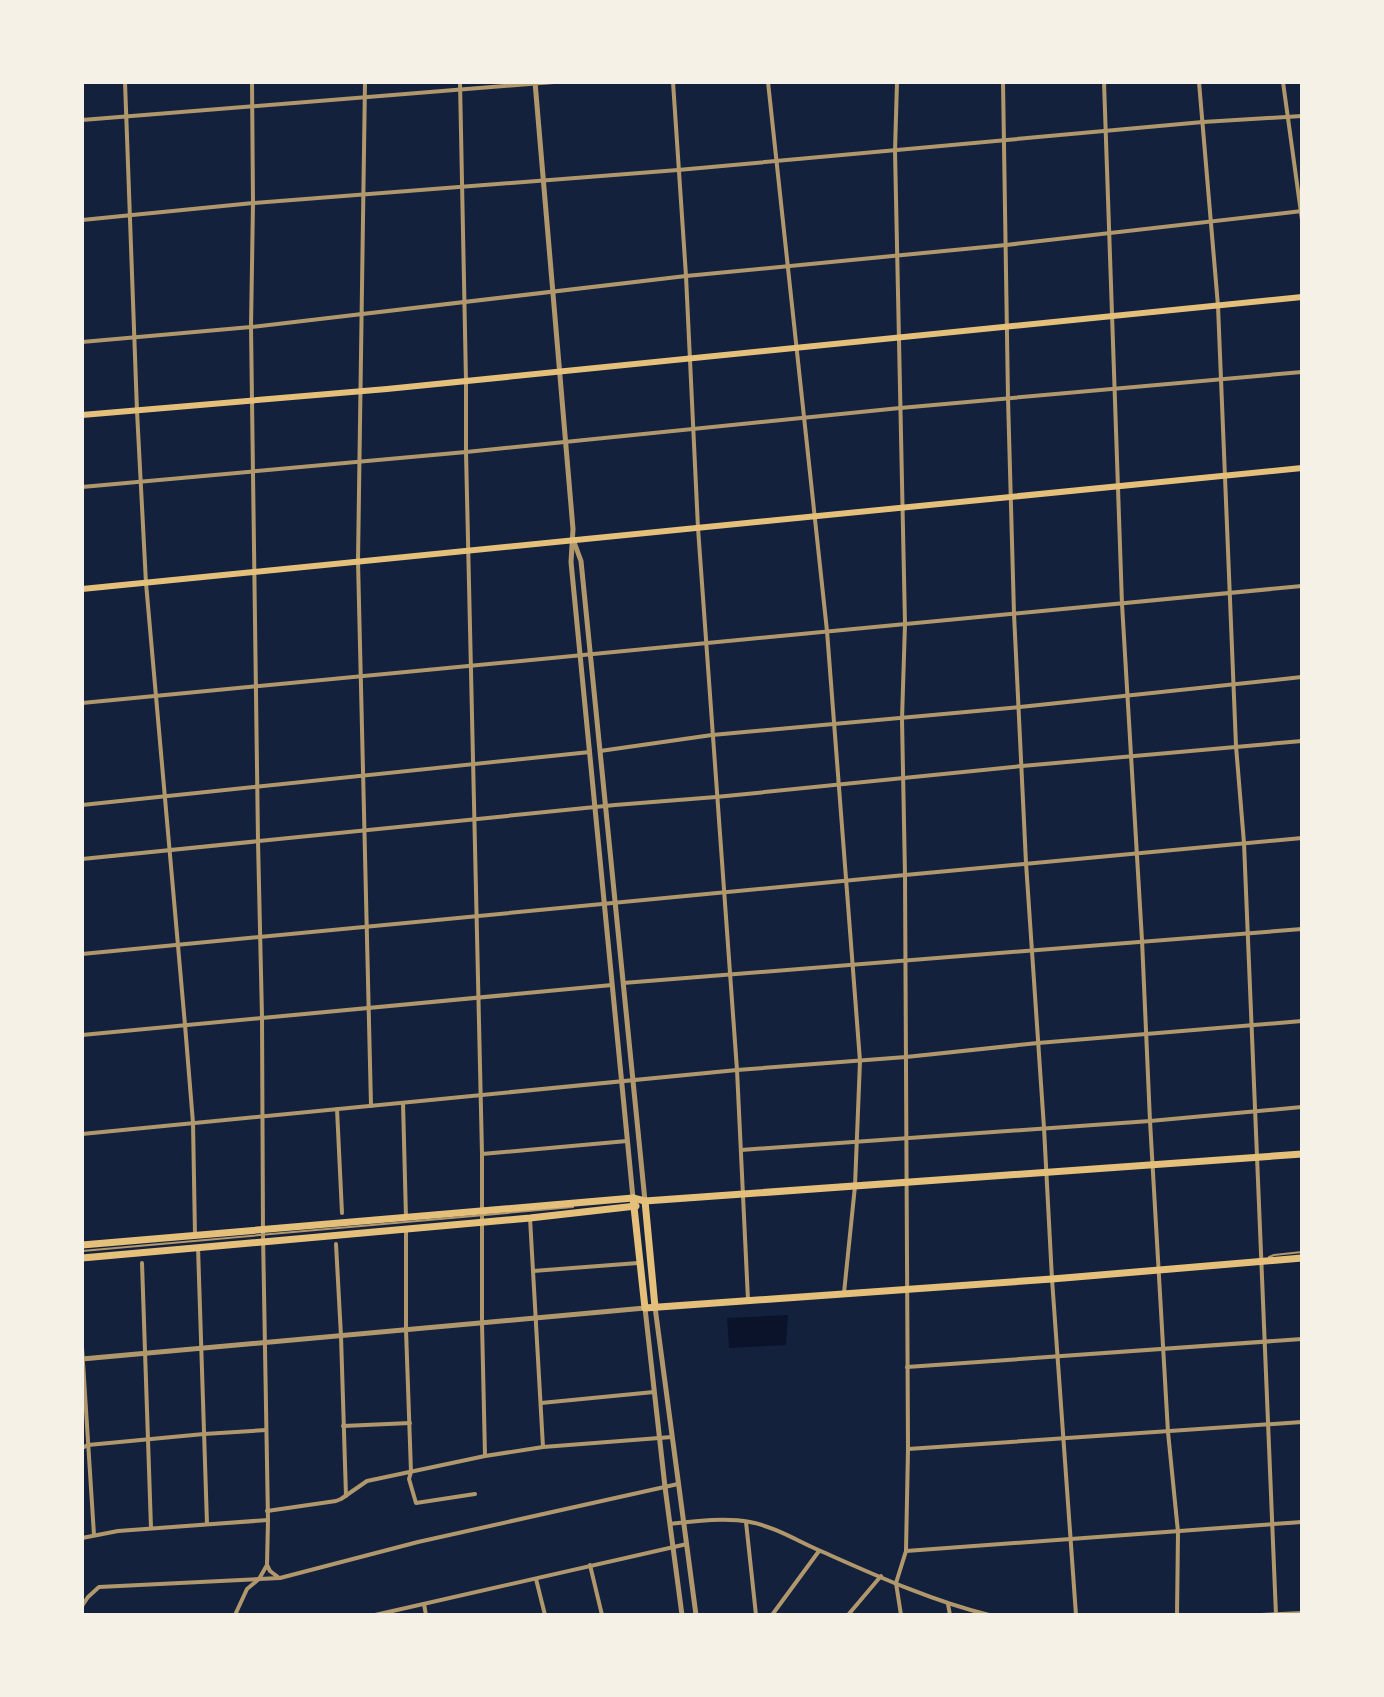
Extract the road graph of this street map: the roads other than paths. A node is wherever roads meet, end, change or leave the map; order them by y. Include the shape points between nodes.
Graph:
1 (125, 82) edge
2 (252, 82) edge
3 (365, 82) edge
4 (460, 82) edge
5 (554, 82) edge
6 (673, 82) edge
7 (768, 82) edge
8 (897, 82) edge
9 (1003, 82) edge
10 (1104, 82) edge
11 (1199, 82) edge
12 (1283, 82) edge
13 (535, 83) edge
14 (460, 90) junction
15 (365, 97) junction
16 (253, 106) junction
17 (125, 116) junction
18 (1302, 116) edge
19 (1287, 117) junction
20 (82, 120) edge
21 (1203, 122) junction
22 (1105, 132) junction
23 (1003, 140) junction
24 (895, 151) junction
25 (777, 160) junction
26 (678, 170) junction
27 (543, 180) junction
28 (462, 186) junction
29 (363, 194) junction
30 (253, 203) junction
31 (1301, 211) edge
32 (130, 216) junction
33 (82, 220) edge
34 (1211, 220) junction
35 (1302, 220) edge
36 (1109, 232) junction
37 (1006, 245) junction
38 (897, 255) junction
39 (789, 265) junction
40 (686, 276) junction
41 (552, 293) junction
42 (1302, 297) edge
43 (465, 302) junction
44 (1218, 306) junction
45 (362, 314) junction
46 (1112, 316) junction
47 (251, 327) junction
48 (1008, 327) junction
49 (135, 336) junction
50 (899, 337) junction
51 (82, 342) edge
52 (797, 348) junction
53 (688, 358) junction
54 (559, 371) junction
55 (1302, 372) edge
56 (1221, 380) junction
57 (466, 381) junction
58 (1114, 390) junction
59 (359, 391) junction
60 (1008, 398) junction
61 (252, 401) junction
62 (900, 408) junction
63 (137, 411) junction
64 (82, 415) edge
65 (805, 418) junction
66 (693, 429) junction
67 (566, 442) junction
68 (466, 452) junction
69 (358, 461) junction
70 (1302, 468) edge
71 (253, 471) junction
72 (1224, 476) junction
73 (142, 482) junction
74 (82, 487) edge
75 (1118, 487) junction
76 (1012, 497) junction
77 (902, 508) junction
78 (814, 516) junction
79 (698, 528) junction
80 (573, 540) junction
81 (469, 550) junction
82 (358, 561) junction
83 (254, 572) junction
84 (146, 583) junction
85 (1302, 586) edge
86 (82, 589) edge
87 (1229, 593) junction
88 (1122, 604) junction
89 (1014, 614) junction
90 (905, 624) junction
91 (827, 631) junction
92 (706, 643) junction
93 (590, 654) junction
94 (580, 655) junction
95 (471, 665) junction
96 (361, 676) junction
97 (1302, 677) edge
98 (1233, 684) junction
99 (255, 686) junction
100 (155, 696) junction
101 (1127, 696) junction
102 (82, 703) edge
103 (1020, 707) junction
104 (902, 719) junction
105 (833, 724) junction
106 (712, 735) junction
107 (1302, 741) edge
108 (1236, 746) junction
109 (600, 751) junction
110 (590, 752) junction
111 (1130, 757) junction
112 (473, 765) junction
113 (1022, 766) junction
114 (363, 776) junction
115 (902, 778) junction
116 (840, 784) junction
117 (257, 787) junction
118 (164, 797) junction
119 (716, 797) junction
120 (82, 805) edge
121 (607, 805) junction
122 (596, 807) junction
123 (475, 819) junction
124 (364, 830) junction
125 (1302, 838) edge
126 (258, 841) junction
127 (1244, 843) junction
128 (168, 850) junction
129 (1137, 853) junction
130 (82, 859) edge
131 (1026, 863) junction
132 (905, 875) junction
133 (846, 880) junction
134 (723, 892) junction
135 (615, 903) junction
136 (605, 904) junction
137 (476, 916) junction
138 (367, 927) junction
139 (1302, 929) edge
140 (1247, 934) junction
141 (260, 937) junction
142 (1142, 940) junction
143 (177, 945) junction
144 (1032, 949) junction
145 (82, 954) edge
146 (904, 961) junction
147 (852, 965) junction
148 (729, 974) junction
149 (623, 983) junction
150 (612, 985) junction
151 (479, 997) junction
152 (369, 1007) junction
153 (262, 1017) junction
154 (1302, 1021) edge
155 (1250, 1024) junction
156 (185, 1025) junction
157 (82, 1035) edge
158 (1146, 1035) junction
159 (1038, 1043) junction
160 (906, 1057) junction
161 (860, 1061) junction
162 (737, 1070) junction
163 (632, 1081) junction
164 (621, 1082) junction
165 (480, 1095) junction
166 (403, 1103) junction
167 (371, 1106) junction
168 (1302, 1107) edge
169 (337, 1109) junction
170 (1254, 1112) junction
171 (262, 1116) junction
172 (1150, 1121) junction
173 (193, 1123) junction
174 (1044, 1128) junction
175 (82, 1134) edge
176 (906, 1138) junction
177 (627, 1141) junction
178 (858, 1142) junction
179 (741, 1150) junction
180 (482, 1154) junction
181 (1302, 1154) edge
182 (1256, 1157) junction
183 (1152, 1165) junction
184 (1046, 1172) junction
185 (906, 1182) junction
186 (855, 1186) junction
187 (744, 1194) junction
188 (633, 1198) junction
189 (645, 1201) junction
190 (634, 1207) junction
191 (342, 1213) dead end
192 (482, 1217) junction
193 (406, 1218) junction
194 (530, 1218) junction
195 (406, 1229) junction
196 (195, 1235) junction
197 (263, 1236) junction
198 (336, 1244) dead end
199 (198, 1247) junction
200 (82, 1252) edge
201 (1302, 1255) edge
202 (1261, 1261) junction
203 (142, 1263) dead end
204 (640, 1263) junction
205 (1159, 1269) junction
206 (533, 1271) junction
207 (1052, 1279) junction
208 (906, 1288) junction
209 (844, 1293) junction
210 (748, 1300) junction
211 (655, 1307) junction
212 (645, 1308) junction
213 (536, 1318) junction
214 (482, 1323) junction
215 (406, 1330) junction
216 (341, 1336) junction
217 (1302, 1339) edge
218 (264, 1342) junction
219 (1263, 1342) junction
220 (82, 1347) edge
221 (201, 1348) junction
222 (1163, 1349) junction
223 (145, 1353) junction
224 (1057, 1356) junction
225 (82, 1359) edge
226 (907, 1367) junction
227 (654, 1392) junction
228 (540, 1403) junction
229 (1302, 1422) edge
230 (410, 1423) junction
231 (1268, 1425) junction
232 (343, 1426) junction
233 (266, 1430) junction
234 (1168, 1432) junction
235 (204, 1434) junction
236 (672, 1437) junction
237 (659, 1438) junction
238 (1063, 1439) junction
239 (148, 1440) junction
240 (88, 1445) junction
241 (543, 1447) junction
242 (82, 1448) edge
243 (908, 1449) junction
244 (485, 1456) junction
245 (411, 1472) junction
246 (678, 1484) junction
247 (665, 1487) junction
248 (475, 1494) dead end
249 (346, 1496) junction
250 (267, 1511) junction
251 (268, 1520) junction
252 (746, 1521) junction
253 (1302, 1522) edge
254 (684, 1523) junction
255 (207, 1524) junction
256 (670, 1524) junction
257 (1273, 1524) junction
258 (151, 1528) junction
259 (1178, 1532) junction
260 (94, 1535) junction
261 (82, 1538) edge
262 (1071, 1539) junction
263 (687, 1544) junction
264 (673, 1546) junction
265 (819, 1551) junction
266 (906, 1551) junction
267 (267, 1565) junction
268 (590, 1565) junction
269 (881, 1576) junction
270 (280, 1578) junction
271 (536, 1578) junction
272 (259, 1579) junction
273 (896, 1583) junction
274 (424, 1604) junction
275 (948, 1604) junction
276 (82, 1606) edge
277 (1302, 1613) edge
278 (235, 1615) edge
279 (375, 1615) edge
280 (426, 1615) edge
281 (545, 1615) edge
282 (602, 1615) edge
283 (682, 1615) edge
284 (696, 1615) edge
285 (756, 1615) edge
286 (772, 1615) edge
287 (848, 1615) edge
288 (901, 1615) edge
289 (950, 1615) edge
290 (989, 1615) edge
291 (1076, 1615) edge
292 (1177, 1615) edge
293 (1261, 1615) edge
294 (1276, 1615) edge

1 - 17 street
2 - 16 street
3 - 15 street
4 - 14 street
5 - 13 street
6 - 26 street
7 - 25 street
8 - 24 street
9 - 23 street
10 - 22 street
11 - 21 street
12 - 19 street
13 - 14 street
13 - 27 street
14 - 15 street
14 - 28 street
15 - 16 street
15 - 29 street
16 - 17 street
16 - 30 street
17 - 20 street
17 - 32 street
18 - 19 street
19 - 21 street
19 - 31 street
21 - 22 street
21 - 34 street
22 - 23 street
22 - 36 street
23 - 24 street
23 - 37 street
24 - 25 street
24 - 38 street
25 - 26 street
25 - 39 street
26 - 27 street
26 - 40 street
27 - 28 street
27 - 41 street
28 - 29 street
28 - 43 street
29 - 30 street
29 - 45 street
30 - 32 street
30 - 47 street
31 - 34 street
31 - 35 street
32 - 33 street
32 - 49 street
34 - 36 street
34 - 44 street
36 - 37 street
36 - 46 street
37 - 38 street
37 - 48 street
38 - 39 street
38 - 50 street
39 - 40 street
39 - 52 street
40 - 41 street
40 - 53 street
41 - 43 street
41 - 54 street
42 - 44 main road
43 - 45 street
43 - 57 street
44 - 46 main road
44 - 56 street
45 - 47 street
45 - 59 street
46 - 48 main road
46 - 58 street
47 - 49 street
47 - 61 street
48 - 50 main road
48 - 60 street
49 - 51 street
49 - 63 street
50 - 52 main road
50 - 62 street
52 - 53 main road
52 - 65 street
53 - 54 main road
53 - 66 street
54 - 57 main road
54 - 67 street
55 - 56 street
56 - 58 street
56 - 72 street
57 - 59 main road
57 - 68 street
58 - 60 street
58 - 75 street
59 - 61 main road
59 - 69 street
60 - 62 street
60 - 76 street
61 - 63 main road
61 - 71 street
62 - 65 street
62 - 77 street
63 - 64 main road
63 - 73 street
65 - 66 street
65 - 78 street
66 - 67 street
66 - 79 street
67 - 68 street
67 - 80 street
68 - 69 street
68 - 81 street
69 - 71 street
69 - 82 street
70 - 72 main road
71 - 73 street
71 - 83 street
72 - 75 main road
72 - 87 street
73 - 74 street
73 - 84 street
75 - 76 main road
75 - 88 street
76 - 77 main road
76 - 89 street
77 - 78 main road
77 - 90 street
78 - 79 main road
78 - 91 street
79 - 80 main road
79 - 92 street
80 - 81 main road
80 - 93 street via 581,561
80 - 94 street
81 - 82 main road
81 - 95 street
82 - 83 main road
82 - 96 street
83 - 84 main road
83 - 99 street
84 - 86 main road
84 - 100 street
85 - 87 street
87 - 88 street
87 - 98 street
88 - 89 street
88 - 101 street
89 - 90 street
89 - 103 street
90 - 91 street
90 - 104 street
91 - 92 street
91 - 105 street
92 - 93 street
92 - 106 street
93 - 94 street
93 - 109 street
94 - 95 street
94 - 110 street
95 - 96 street
95 - 112 street
96 - 99 street
96 - 114 street
97 - 98 street
98 - 101 street
98 - 108 street
99 - 100 street
99 - 117 street
100 - 102 street
100 - 118 street
101 - 103 street
101 - 111 street
103 - 104 street
103 - 113 street
104 - 105 street
104 - 115 street
105 - 106 street
105 - 116 street
106 - 109 street
106 - 119 street
107 - 108 street
108 - 111 street
108 - 127 street
109 - 121 street
110 - 112 street
110 - 122 street
111 - 113 street
111 - 129 street
112 - 114 street
112 - 123 street
113 - 115 street
113 - 131 street
114 - 117 street
114 - 124 street
115 - 116 street
115 - 132 street
116 - 119 street
116 - 133 street
117 - 118 street
117 - 126 street
118 - 120 street
118 - 128 street
119 - 121 street
119 - 134 street
121 - 122 street
121 - 135 street
122 - 123 street
122 - 136 street
123 - 124 street
123 - 137 street
124 - 126 street
124 - 138 street
125 - 127 street
126 - 128 street
126 - 141 street
127 - 129 street
127 - 140 street
128 - 130 street
128 - 143 street
129 - 131 street
129 - 142 street
131 - 132 street
131 - 144 street
132 - 133 street
132 - 146 street
133 - 134 street
133 - 147 street
134 - 135 street
134 - 148 street
135 - 136 street
135 - 149 street
136 - 137 street
136 - 150 street
137 - 138 street
137 - 151 street
138 - 141 street
138 - 152 street
139 - 140 street
140 - 142 street
140 - 155 street
141 - 143 street
141 - 153 street
142 - 144 street
142 - 158 street
143 - 145 street
143 - 156 street
144 - 146 street
144 - 159 street
146 - 147 street
146 - 160 street
147 - 148 street
147 - 161 street
148 - 149 street
148 - 162 street
149 - 163 street
150 - 151 street
150 - 164 street
151 - 152 street
151 - 165 street
152 - 153 street
152 - 167 street
153 - 156 street
153 - 171 street
154 - 155 street
155 - 158 street
155 - 170 street
156 - 157 street
156 - 173 street
158 - 159 street
158 - 172 street
159 - 160 street
159 - 174 street
160 - 161 street
160 - 176 street
161 - 162 street
161 - 178 street
162 - 163 street
162 - 179 street
163 - 164 street
163 - 189 street
164 - 165 street
164 - 177 street
165 - 166 street
165 - 180 street
166 - 167 street
166 - 193 street
167 - 169 street
168 - 170 street
169 - 171 street
169 - 191 street
170 - 172 street
170 - 182 street
171 - 173 street
171 - 197 street
172 - 174 street
172 - 183 street
173 - 175 street
173 - 196 street
174 - 176 street
174 - 184 street
176 - 178 street
176 - 185 street
177 - 180 street
177 - 188 street
178 - 179 street
178 - 186 street
179 - 187 street
180 - 192 street
181 - 182 main road
182 - 183 main road
182 - 202 street
183 - 184 main road
183 - 205 street
184 - 185 main road
184 - 207 street
185 - 186 main road
185 - 208 street
186 - 187 main road
186 - 209 street
187 - 189 main road
187 - 210 street
188 - 189 main road
188 - 190 main road
188 - 192 main road
189 - 190 main road
189 - 211 main road
190 - 192 lane
190 - 194 main road
190 - 204 main road
192 - 193 main road
192 - 194 main road
192 - 195 main road
192 - 197 lane
192 - 214 street
193 - 197 main road
194 - 206 street
195 - 197 main road
195 - 215 street
196 - 197 main road
196 - 200 main road
197 - 199 main road
197 - 200 lane
197 - 218 street
198 - 216 street
199 - 200 main road
199 - 221 street
201 - 202 main road
202 - 205 main road
202 - 219 street
203 - 223 street
204 - 206 street
204 - 212 main road
205 - 207 main road
205 - 222 street
206 - 213 street
207 - 208 main road
207 - 224 street
208 - 209 main road
208 - 226 street
209 - 210 main road
210 - 211 main road
211 - 212 main road
211 - 236 street
212 - 213 street
212 - 227 street
213 - 214 street
213 - 228 street
214 - 215 street
214 - 244 street
215 - 216 street
215 - 230 street
216 - 218 street
216 - 232 street
217 - 219 street
218 - 221 street
218 - 233 street
219 - 222 street
219 - 231 street
220 - 225 street
221 - 223 street
221 - 235 street
222 - 224 street
222 - 234 street
223 - 225 street
223 - 239 street
224 - 226 street
224 - 238 street
225 - 240 street
226 - 243 street
227 - 228 street
227 - 237 street
228 - 241 street
229 - 231 street
230 - 232 street
230 - 245 street
231 - 234 street
231 - 257 street
232 - 249 street
233 - 235 street
233 - 250 street
234 - 238 street
234 - 259 street
235 - 239 street
235 - 255 street
236 - 237 street
236 - 246 street
237 - 241 street
237 - 247 street
238 - 243 street
238 - 262 street
239 - 240 street
239 - 258 street
240 - 242 street
240 - 260 street
241 - 244 street
243 - 266 street
244 - 245 street
245 - 248 street via 418,1503
245 - 249 street via 367,1481
246 - 247 street
246 - 254 street
247 - 256 street
247 - 270 street
249 - 250 street
250 - 251 street
251 - 255 street
251 - 267 street
252 - 254 street
252 - 265 street
252 - 285 street
253 - 257 street
254 - 256 street
254 - 263 street
255 - 258 street
256 - 264 street
257 - 259 street
257 - 294 street
258 - 260 street
259 - 262 street
259 - 292 street
260 - 261 street
262 - 266 street
262 - 291 street
263 - 264 street
263 - 284 street
264 - 268 street
264 - 283 street
265 - 269 street
265 - 286 street
266 - 273 street
267 - 270 street
267 - 272 street
268 - 271 street
268 - 282 street
269 - 273 street
269 - 287 street
270 - 272 street
271 - 274 street
271 - 281 street
272 - 276 street via 99,1587
272 - 278 street via 247,1589
273 - 275 street
273 - 288 street
274 - 279 street
274 - 280 street
275 - 289 street
275 - 290 street
277 - 294 street
293 - 294 street

